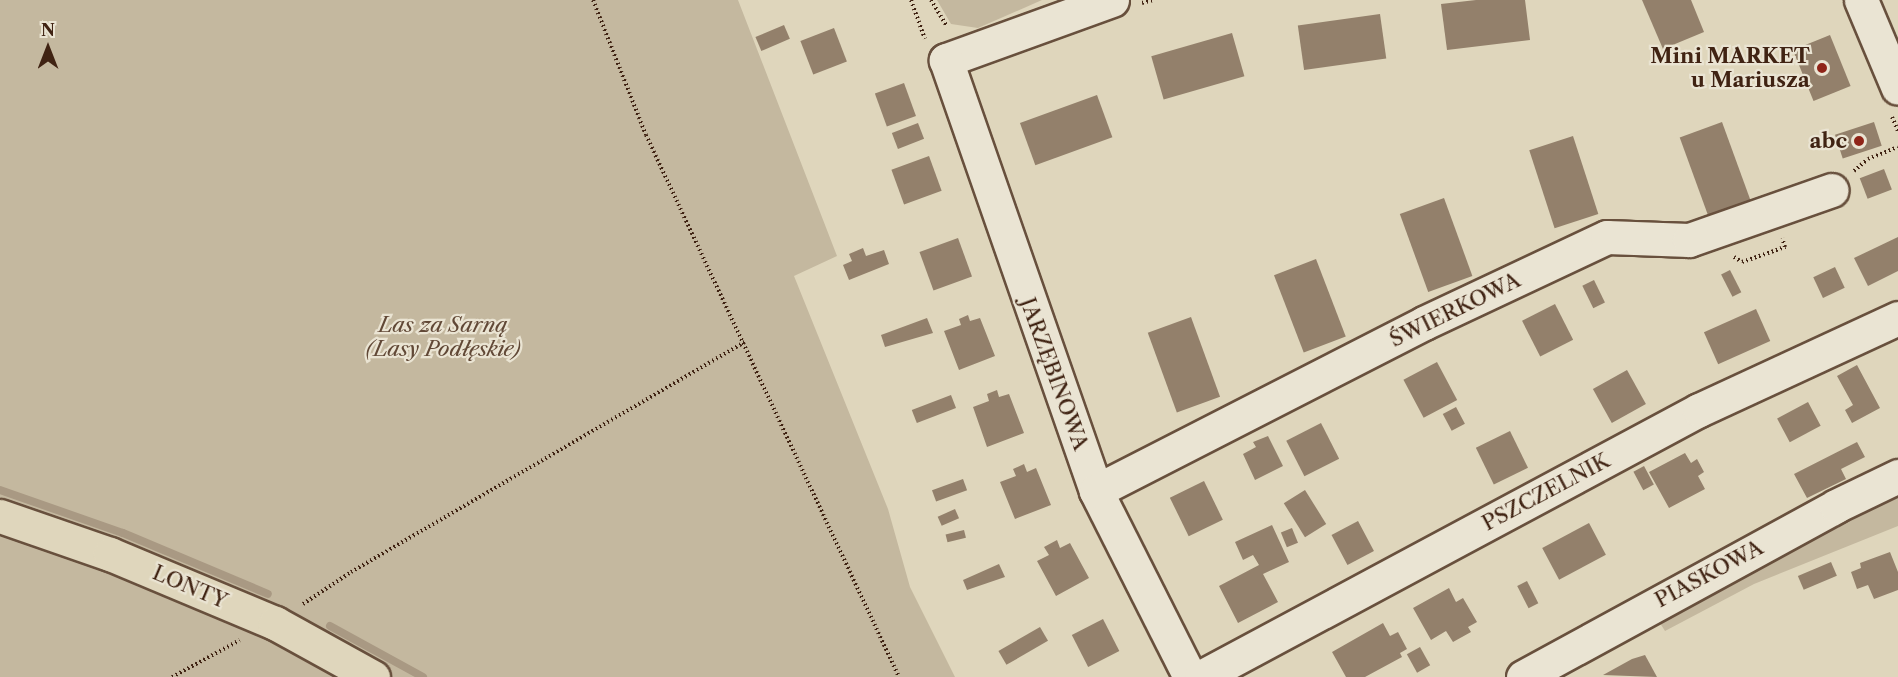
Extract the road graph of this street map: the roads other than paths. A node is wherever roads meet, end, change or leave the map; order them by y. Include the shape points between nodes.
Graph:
1 (1112, 0) edge
2 (1861, 0) edge
3 (1888, 36) edge
4 (1898, 88) edge
5 (1832, 190) dead end
6 (1898, 318) edge
7 (1898, 476) edge
8 (1096, 491) junction
9 (0, 516) edge
10 (373, 677) edge
11 (1190, 677) edge
12 (1201, 677) edge
13 (1523, 677) edge

1 - 8 street, JARZĘBINOWA via 946,60
2 - 3 street
3 - 4 street
5 - 8 street, ŚWIERKOWA via 1689,240 1607,237 1424,323
6 - 12 street, PSZCZELNIK via 1699,410
7 - 13 street, PIASKOWA
8 - 11 street, JARZĘBINOWA
9 - 10 main road, LONTY via 110,554 275,623

